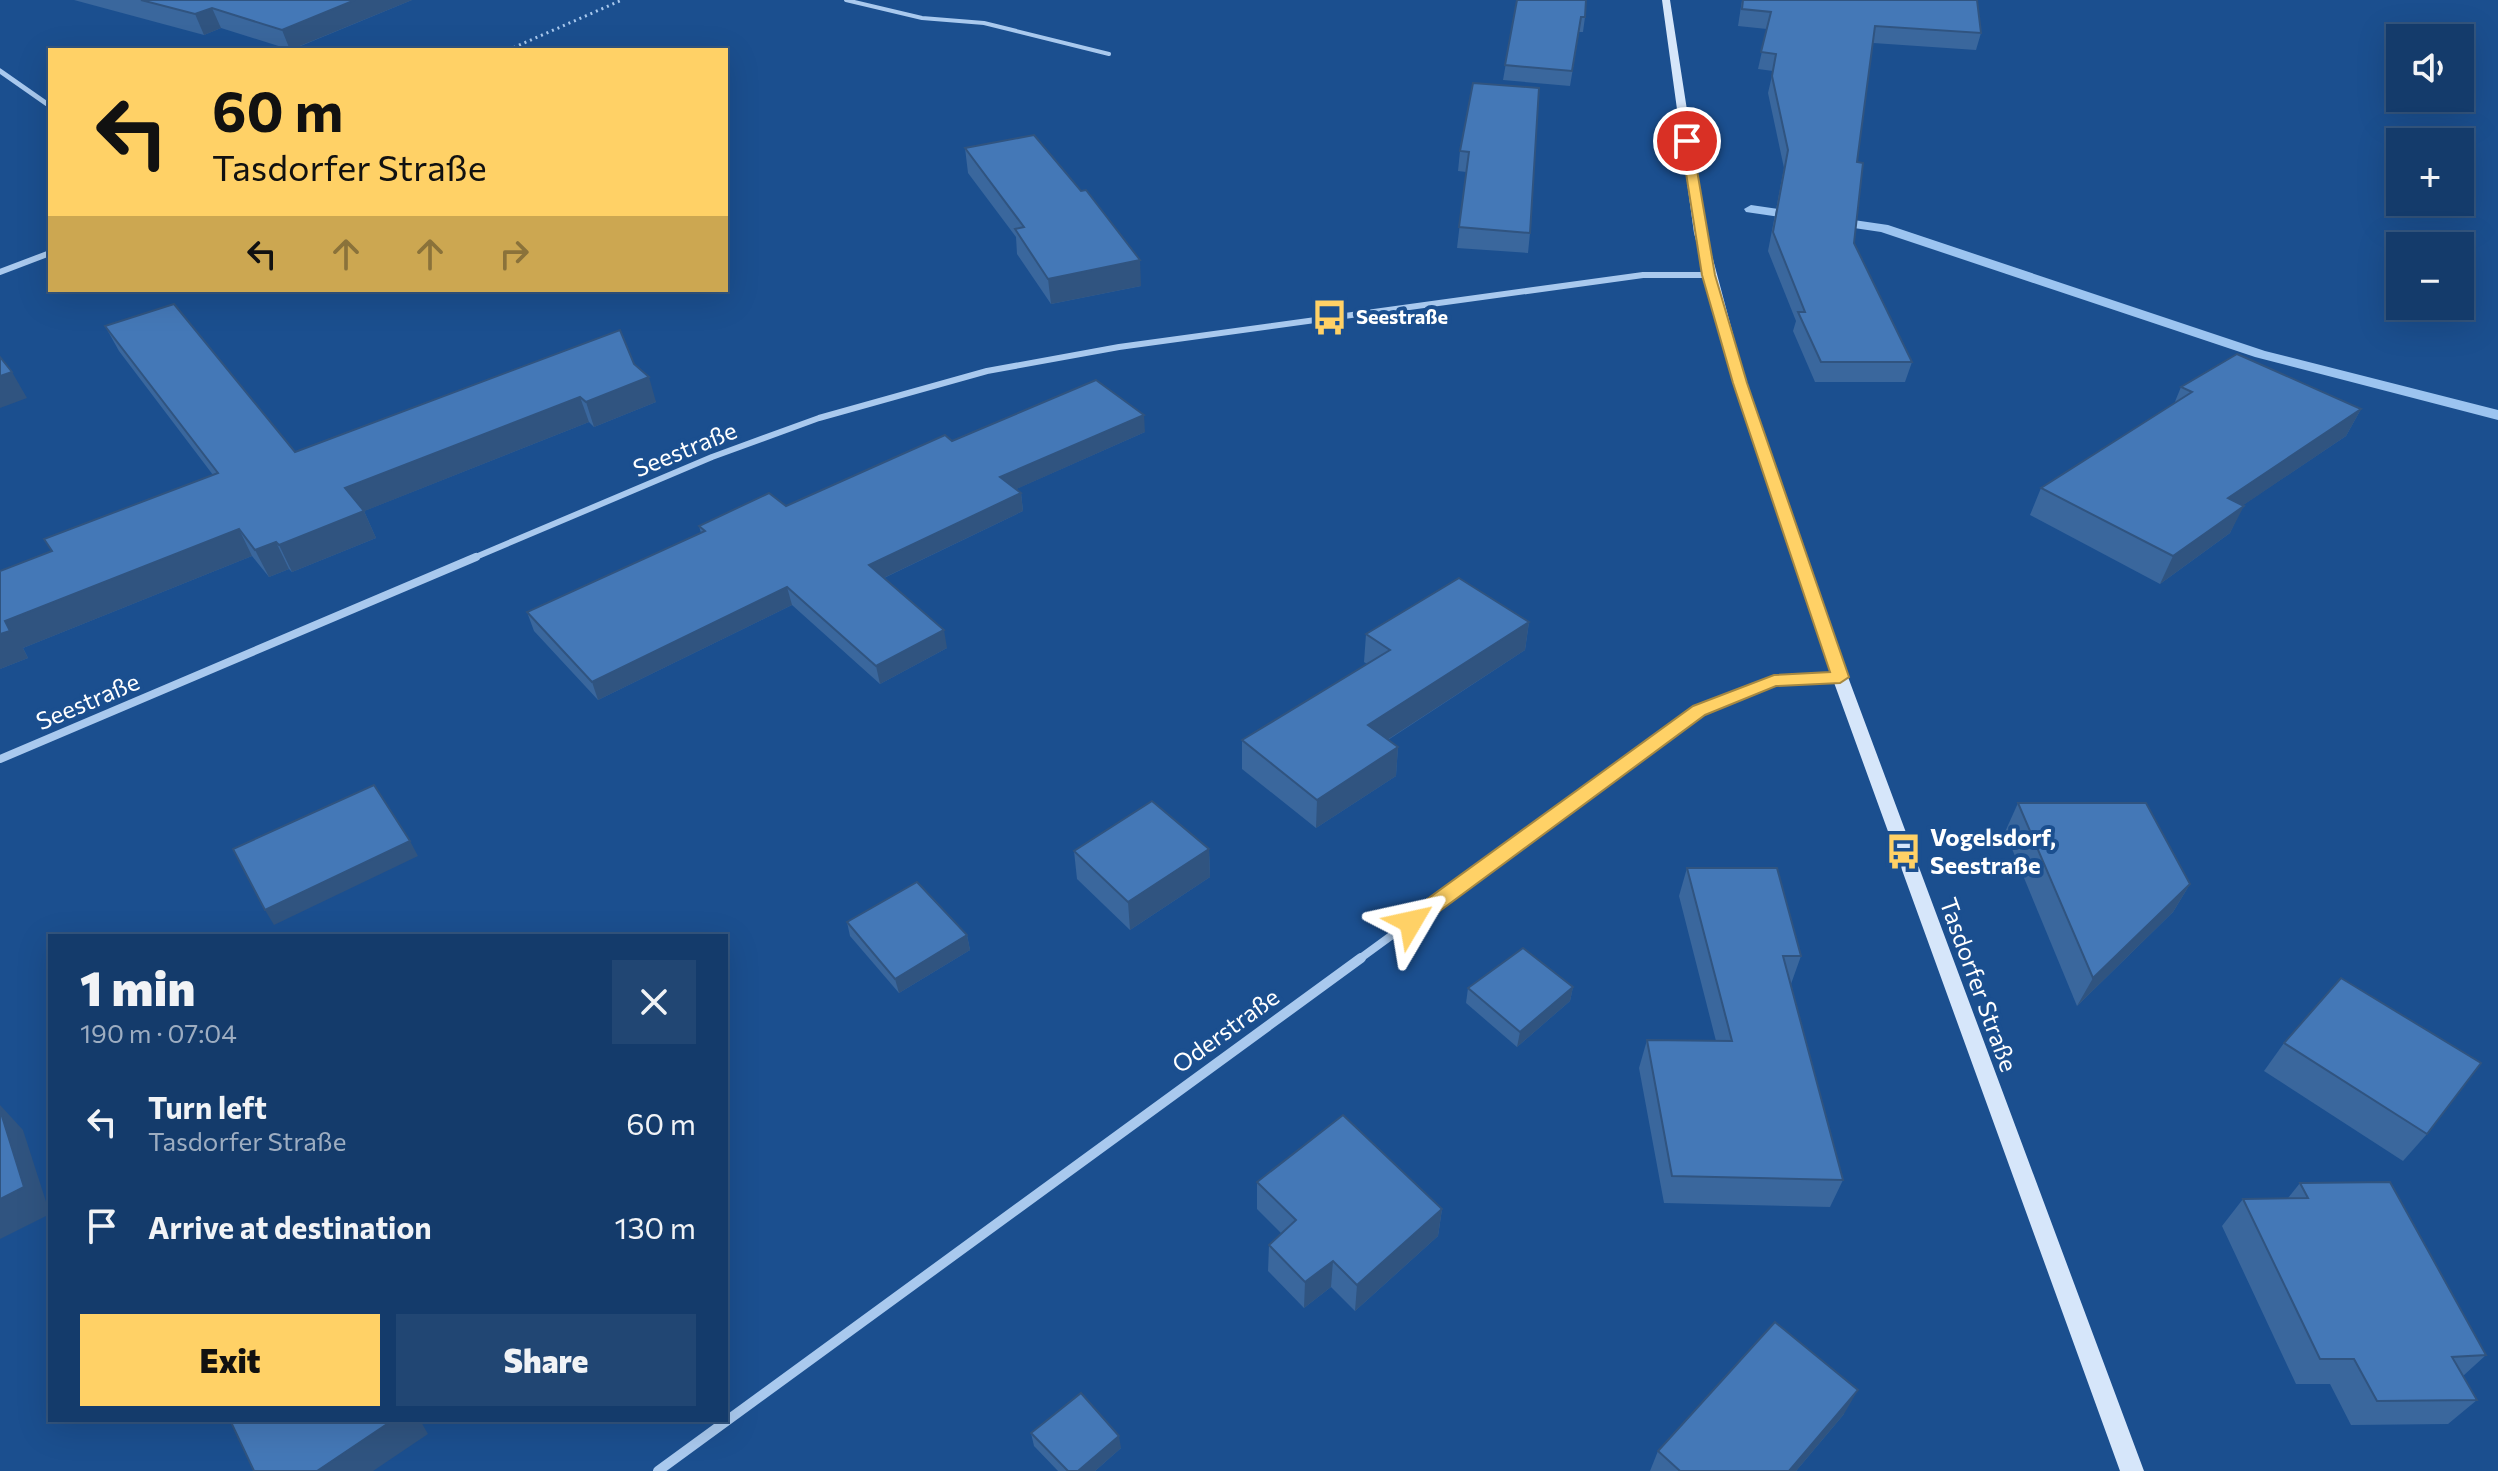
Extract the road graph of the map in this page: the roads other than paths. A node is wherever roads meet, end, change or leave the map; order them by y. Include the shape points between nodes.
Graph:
1 (846, 0) edge
2 (1666, 0) edge
3 (1109, 54) dead end
4 (0, 71) edge
5 (48, 105) edge
6 (48, 254) edge
7 (0, 272) edge
8 (1709, 275) junction
9 (1840, 677) junction
10 (0, 759) edge
11 (728, 1420) edge
12 (725, 1422) edge
13 (658, 1471) edge
14 (2132, 1471) edge

1 - 3 lane via 922,18 984,23
2 - 8 main road, Tasdorfer Straße
4 - 5 street
6 - 7 street
8 - 9 main road, Tasdorfer Straße
8 - 10 street, Seestraße via 1643,275 1134,345 904,392 712,457
9 - 11 street, Oderstraße via 1774,680 1699,711
9 - 14 main road, Tasdorfer Straße
12 - 13 street, Oderstraße

